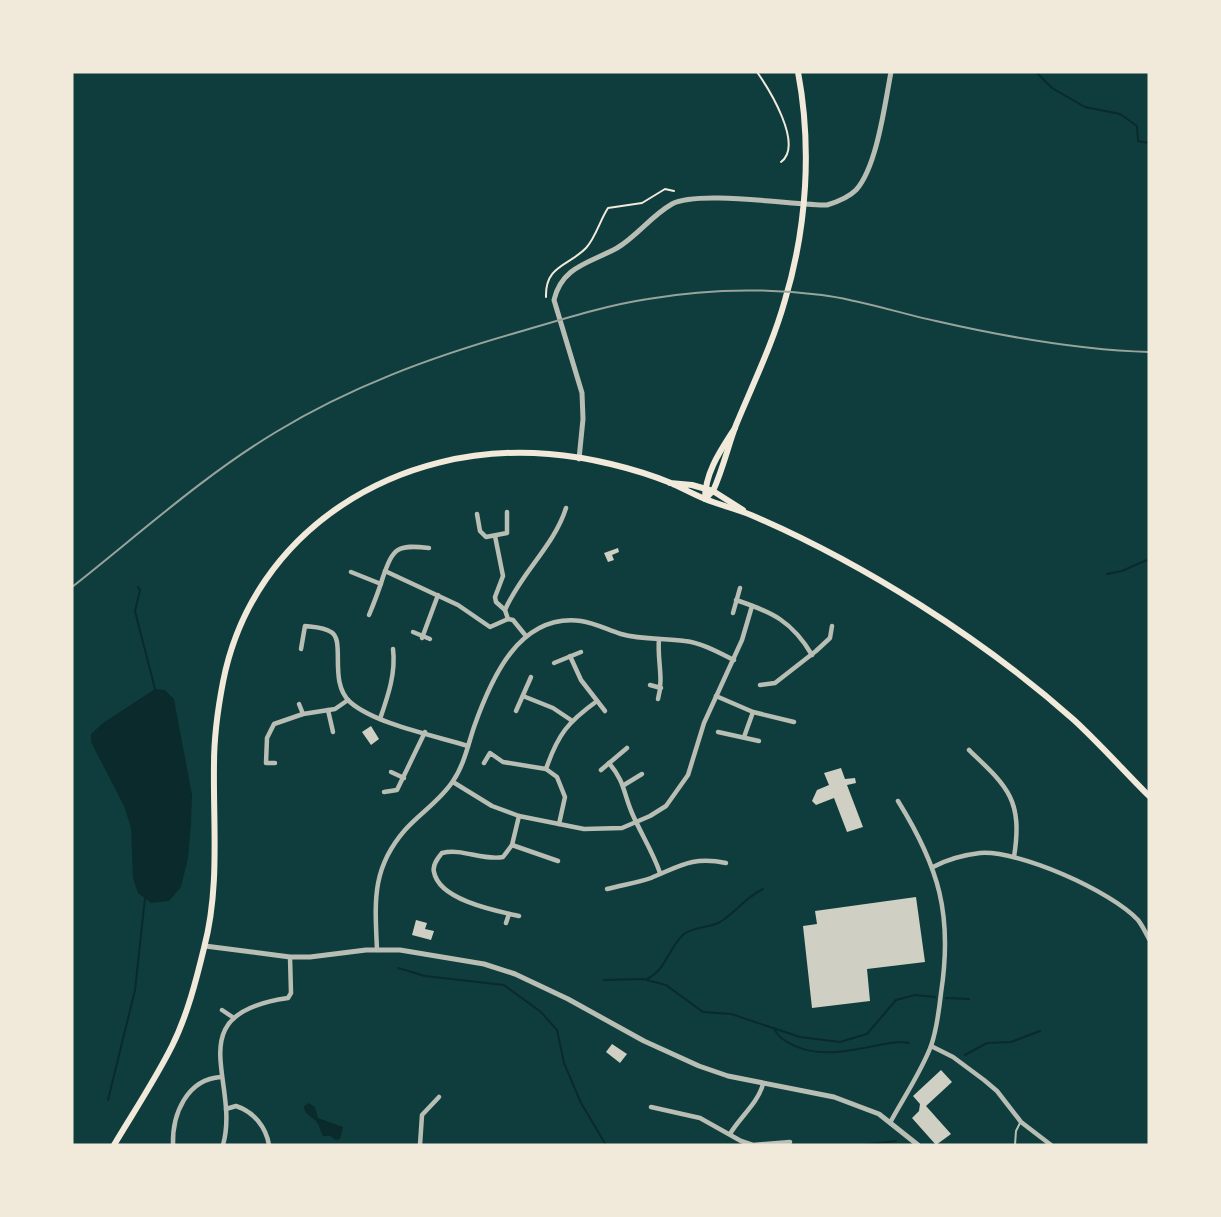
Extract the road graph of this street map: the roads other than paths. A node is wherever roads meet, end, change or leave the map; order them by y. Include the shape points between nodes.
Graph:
1 (798, 72) edge
2 (891, 72) edge
3 (735, 428) junction
4 (579, 459) junction
5 (670, 483) junction
6 (705, 487) junction
7 (713, 491) junction
8 (705, 499) junction
9 (566, 508) dead end
10 (508, 512) dead end
11 (748, 513) junction
12 (477, 514) dead end
13 (495, 536) junction
14 (429, 548) dead end
15 (385, 571) junction
16 (351, 572) dead end
17 (381, 584) junction
18 (740, 588) dead end
19 (438, 595) junction
20 (737, 600) junction
21 (752, 606) junction
22 (505, 610) junction
23 (733, 613) dead end
24 (369, 615) dead end
25 (508, 620) junction
26 (832, 626) dead end
27 (413, 632) dead end
28 (526, 636) junction
29 (422, 637) junction
30 (430, 639) dead end
31 (659, 639) junction
32 (301, 649) dead end
33 (393, 649) dead end
34 (581, 653) dead end
35 (812, 655) junction
36 (570, 656) junction
37 (734, 660) junction
38 (554, 663) dead end
39 (531, 677) dead end
40 (650, 685) dead end
41 (760, 685) dead end
42 (661, 688) junction
43 (523, 696) junction
44 (716, 696) junction
45 (658, 699) dead end
46 (348, 700) junction
47 (597, 701) junction
48 (299, 704) dead end
49 (328, 710) junction
50 (516, 711) dead end
51 (605, 711) dead end
52 (753, 712) junction
53 (303, 714) junction
54 (380, 719) junction
55 (571, 720) junction
56 (793, 722) dead end
57 (333, 732) dead end
58 (425, 732) junction
59 (722, 735) dead end
60 (744, 737) junction
61 (759, 741) dead end
62 (468, 746) junction
63 (627, 748) dead end
64 (969, 750) dead end
65 (275, 763) dead end
66 (484, 763) dead end
67 (609, 763) junction
68 (546, 769) junction
69 (601, 770) dead end
70 (391, 772) dead end
71 (642, 774) dead end
72 (404, 778) junction
73 (453, 782) junction
74 (624, 785) junction
75 (384, 792) dead end
76 (1149, 796) edge
77 (898, 801) dead end
78 (519, 816) junction
79 (636, 822) junction
80 (559, 824) junction
81 (512, 845) junction
82 (1014, 857) junction
83 (558, 862) dead end
84 (726, 863) dead end
85 (933, 867) junction
86 (660, 873) junction
87 (607, 889) dead end
88 (509, 914) junction
89 (519, 916) dead end
90 (506, 923) dead end
91 (1149, 939) edge
92 (205, 946) junction
93 (377, 950) junction
94 (290, 957) junction
95 (222, 1010) dead end
96 (234, 1018) junction
97 (930, 1046) junction
98 (221, 1077) junction
99 (763, 1084) junction
100 (439, 1097) dead end
101 (226, 1109) junction
102 (654, 1109) dead end
103 (891, 1121) junction
104 (1021, 1122) junction
105 (730, 1134) junction
106 (790, 1135) dead end
107 (790, 1144) edge
108 (114, 1145) edge
109 (173, 1145) edge
110 (223, 1145) edge
111 (267, 1145) edge
112 (420, 1145) edge
113 (918, 1145) edge
114 (1015, 1145) edge
115 (1051, 1145) edge

1 - 3 main road via 805,141 804,201 796,256 768,351
2 - 4 street via 866,176 855,192 841,201 827,205 706,198 675,203 618,247 564,277 554,300 582,393
3 - 6 main road
3 - 7 main road
4 - 5 main road
4 - 92 main road via 492,453 414,469 338,506 275,570 244,619 224,681 214,761 213,886
5 - 6 main road
5 - 8 main road
6 - 7 main road
6 - 8 main road
7 - 8 main road
7 - 11 main road
8 - 11 main road
9 - 22 street via 562,522
10 - 13 street via 507,533
11 - 76 main road via 894,590 993,655 1074,720
12 - 13 street via 480,531 486,537
13 - 22 street via 503,576 495,597
14 - 15 street via 401,549 391,555
15 - 17 street
15 - 19 street
16 - 17 street
17 - 24 street
18 - 20 street
19 - 25 street via 490,627
19 - 29 street
20 - 21 street
20 - 23 street
21 - 35 street via 794,629
21 - 37 street
22 - 25 street
25 - 28 street
26 - 35 street via 830,638
27 - 29 street
28 - 31 street via 542,626 580,621
28 - 62 street via 505,660
29 - 30 street
31 - 37 street via 688,641
31 - 42 street
32 - 46 street via 304,626 335,635 339,684
33 - 54 street via 398,662
34 - 36 street
35 - 41 street via 775,683
36 - 38 street
36 - 47 street
37 - 44 street
39 - 43 street
40 - 42 street
42 - 45 street
43 - 50 street
43 - 55 street
44 - 52 street
44 - 79 street via 681,786 666,806
46 - 49 street
46 - 54 street
47 - 51 street
47 - 55 street
48 - 53 street
49 - 53 street
49 - 57 street
52 - 56 street
52 - 60 street
53 - 65 street via 271,727 267,763
54 - 58 street
55 - 68 street
58 - 62 street
58 - 72 street
59 - 60 street
60 - 61 street
62 - 73 street
63 - 67 street
64 - 82 street via 1010,793 1017,819
66 - 68 street via 488,751 503,762
67 - 69 street
67 - 74 street
68 - 80 street via 558,778 565,797
70 - 72 street
71 - 74 street
72 - 75 street via 397,790
73 - 78 street
73 - 93 street via 405,830 381,865 376,890
74 - 79 street
77 - 85 street
78 - 80 street
78 - 81 street
79 - 80 street via 607,830
79 - 86 street
81 - 83 street
81 - 88 street via 503,858 452,850 442,853 433,872 439,883 471,904
82 - 85 street via 981,853 951,858
82 - 91 street via 1075,879 1111,900 1138,920
84 - 86 street via 710,859 685,862
85 - 97 street via 946,929 944,970
86 - 87 street
88 - 89 street
88 - 90 street
92 - 94 street
92 - 108 main road via 172,1046
93 - 94 street
93 - 99 street via 484,964 516,974 667,1053
94 - 96 street via 288,998
95 - 96 street
96 - 98 street via 223,1033
97 - 103 street
97 - 104 street via 984,1080
98 - 101 street
98 - 109 street via 206,1078 191,1087 181,1107
99 - 103 street via 834,1097
99 - 105 street via 760,1096
100 - 112 street via 422,1115 417,1135
101 - 110 street
101 - 111 street via 236,1106 253,1115 268,1135
102 - 105 street via 701,1118
103 - 113 street
104 - 114 lane
104 - 115 street
105 - 107 street via 753,1145
106 - 107 street

